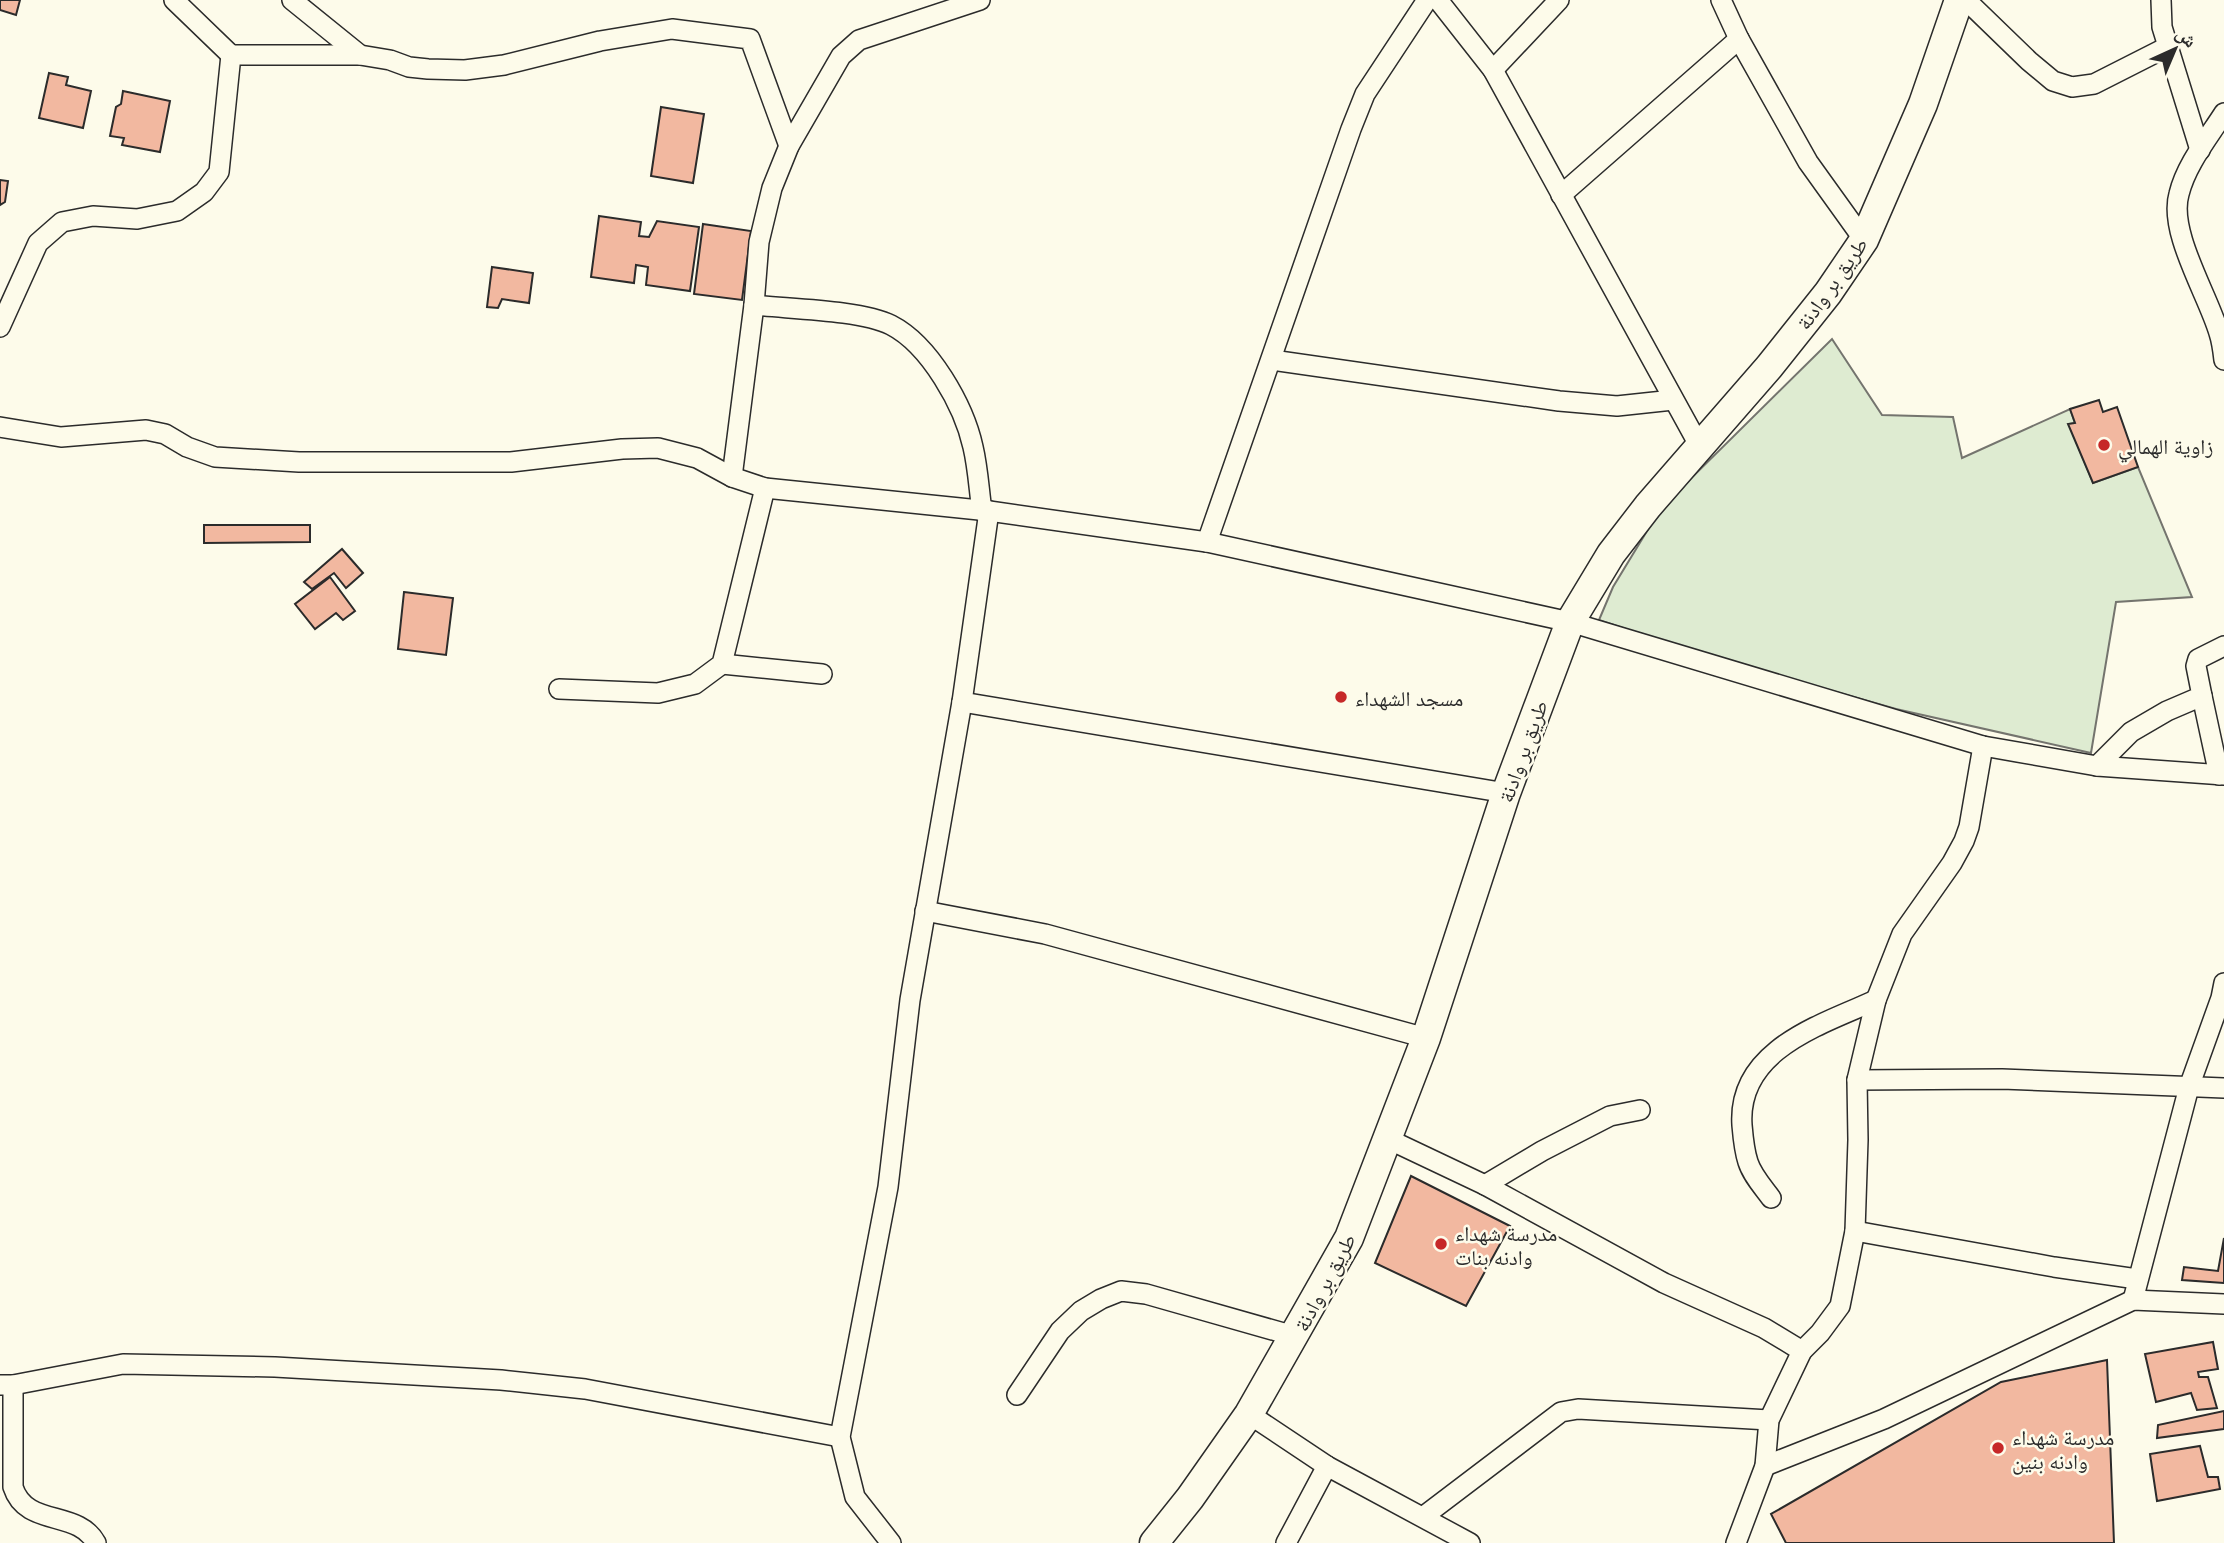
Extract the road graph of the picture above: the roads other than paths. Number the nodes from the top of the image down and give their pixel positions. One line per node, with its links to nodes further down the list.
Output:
1 (174, 0): 13 (street)
2 (292, 0): 14 (street)
3 (980, 0): 17 (street)
4 (1427, 0): 23 (street)
5 (1438, 0): 15 (street)
6 (1559, 0): 15 (street)
7 (1721, 0): 11 (street)
8 (1959, 0): 20 (street, طريق بر وادنة)
9 (1966, 0): 12 (street)
10 (2161, 0): 12 (street)
11 (1739, 39): 19 (street); 20 (street)
12 (2167, 47): 18 (street)
13 (231, 55): 14 (street); 22 (street)
14 (360, 55): 17 (street)
15 (1493, 70): 19 (street)
16 (2224, 113): 18 (street)
17 (789, 146): 21 (street)
18 (2200, 150): 24 (street)
19 (1561, 195): 25 (street)
20 (1864, 240): 27 (street, طريق بر وادنة)
21 (754, 306): 28 (street); 30 (street)
22 (0, 327)
23 (1272, 360): 25 (street); 31 (street)
24 (2224, 360)
25 (1673, 400): 27 (street)
26 (0, 427): 28 (street)
27 (1700, 447): 32 (street, طريق بر وادنة)
28 (732, 477): 29 (street)
29 (765, 488): 30 (street); 34 (street)
30 (986, 511): 31 (street); 38 (street)
31 (1207, 542): 32 (street)
32 (1570, 622): 39 (street); 42 (street, طريق بر وادنة)
33 (2224, 646): 37 (street)
34 (722, 664): 35 (street); 36 (street)
35 (822, 674)
36 (559, 689)
37 (2202, 696): 40 (street); 41 (street)
38 (962, 702): 42 (street); 43 (street)
39 (1983, 746): 40 (street); 45 (street)
40 (2097, 766): 41 (street)
41 (2222, 775)
42 (1506, 793): 46 (street, طريق بر وادنة)
43 (925, 911): 46 (street); 64 (street)
44 (2224, 983): 48 (street)
45 (1876, 1000): 47 (street); 53 (street)
46 (1426, 1038): 51 (street, طريق بر وادنة)
47 (1857, 1080): 48 (street); 54 (street)
48 (2189, 1087): 49 (street); 55 (street)
49 (2224, 1088)
50 (1640, 1110): 52 (street)
51 (1388, 1139): 52 (street); 58 (street, طريق بر وادنة)
52 (1485, 1185): 59 (street)
53 (1771, 1198)
54 (1855, 1231): 55 (street); 59 (street)
55 (2137, 1279): 56 (street)
56 (2133, 1300): 57 (street); 66 (street)
57 (2224, 1304)
58 (1294, 1336): 61 (street); 62 (street, طريق بر وادنة)
59 (1802, 1351): 63 (street)
60 (7, 1385): 64 (street); 68 (street)
61 (1017, 1395)
62 (1249, 1415): 65 (street); 70 (street, طريق بر وادنة)
63 (1769, 1420): 66 (street); 67 (street)
64 (840, 1437): 69 (street)
65 (1327, 1466): 67 (street); 71 (street)
66 (1765, 1466): 73 (street)
67 (1424, 1516): 72 (street)
68 (96, 1543)
69 (891, 1543)
70 (1154, 1543)
71 (1286, 1543)
72 (1470, 1543)
73 (1736, 1543)

